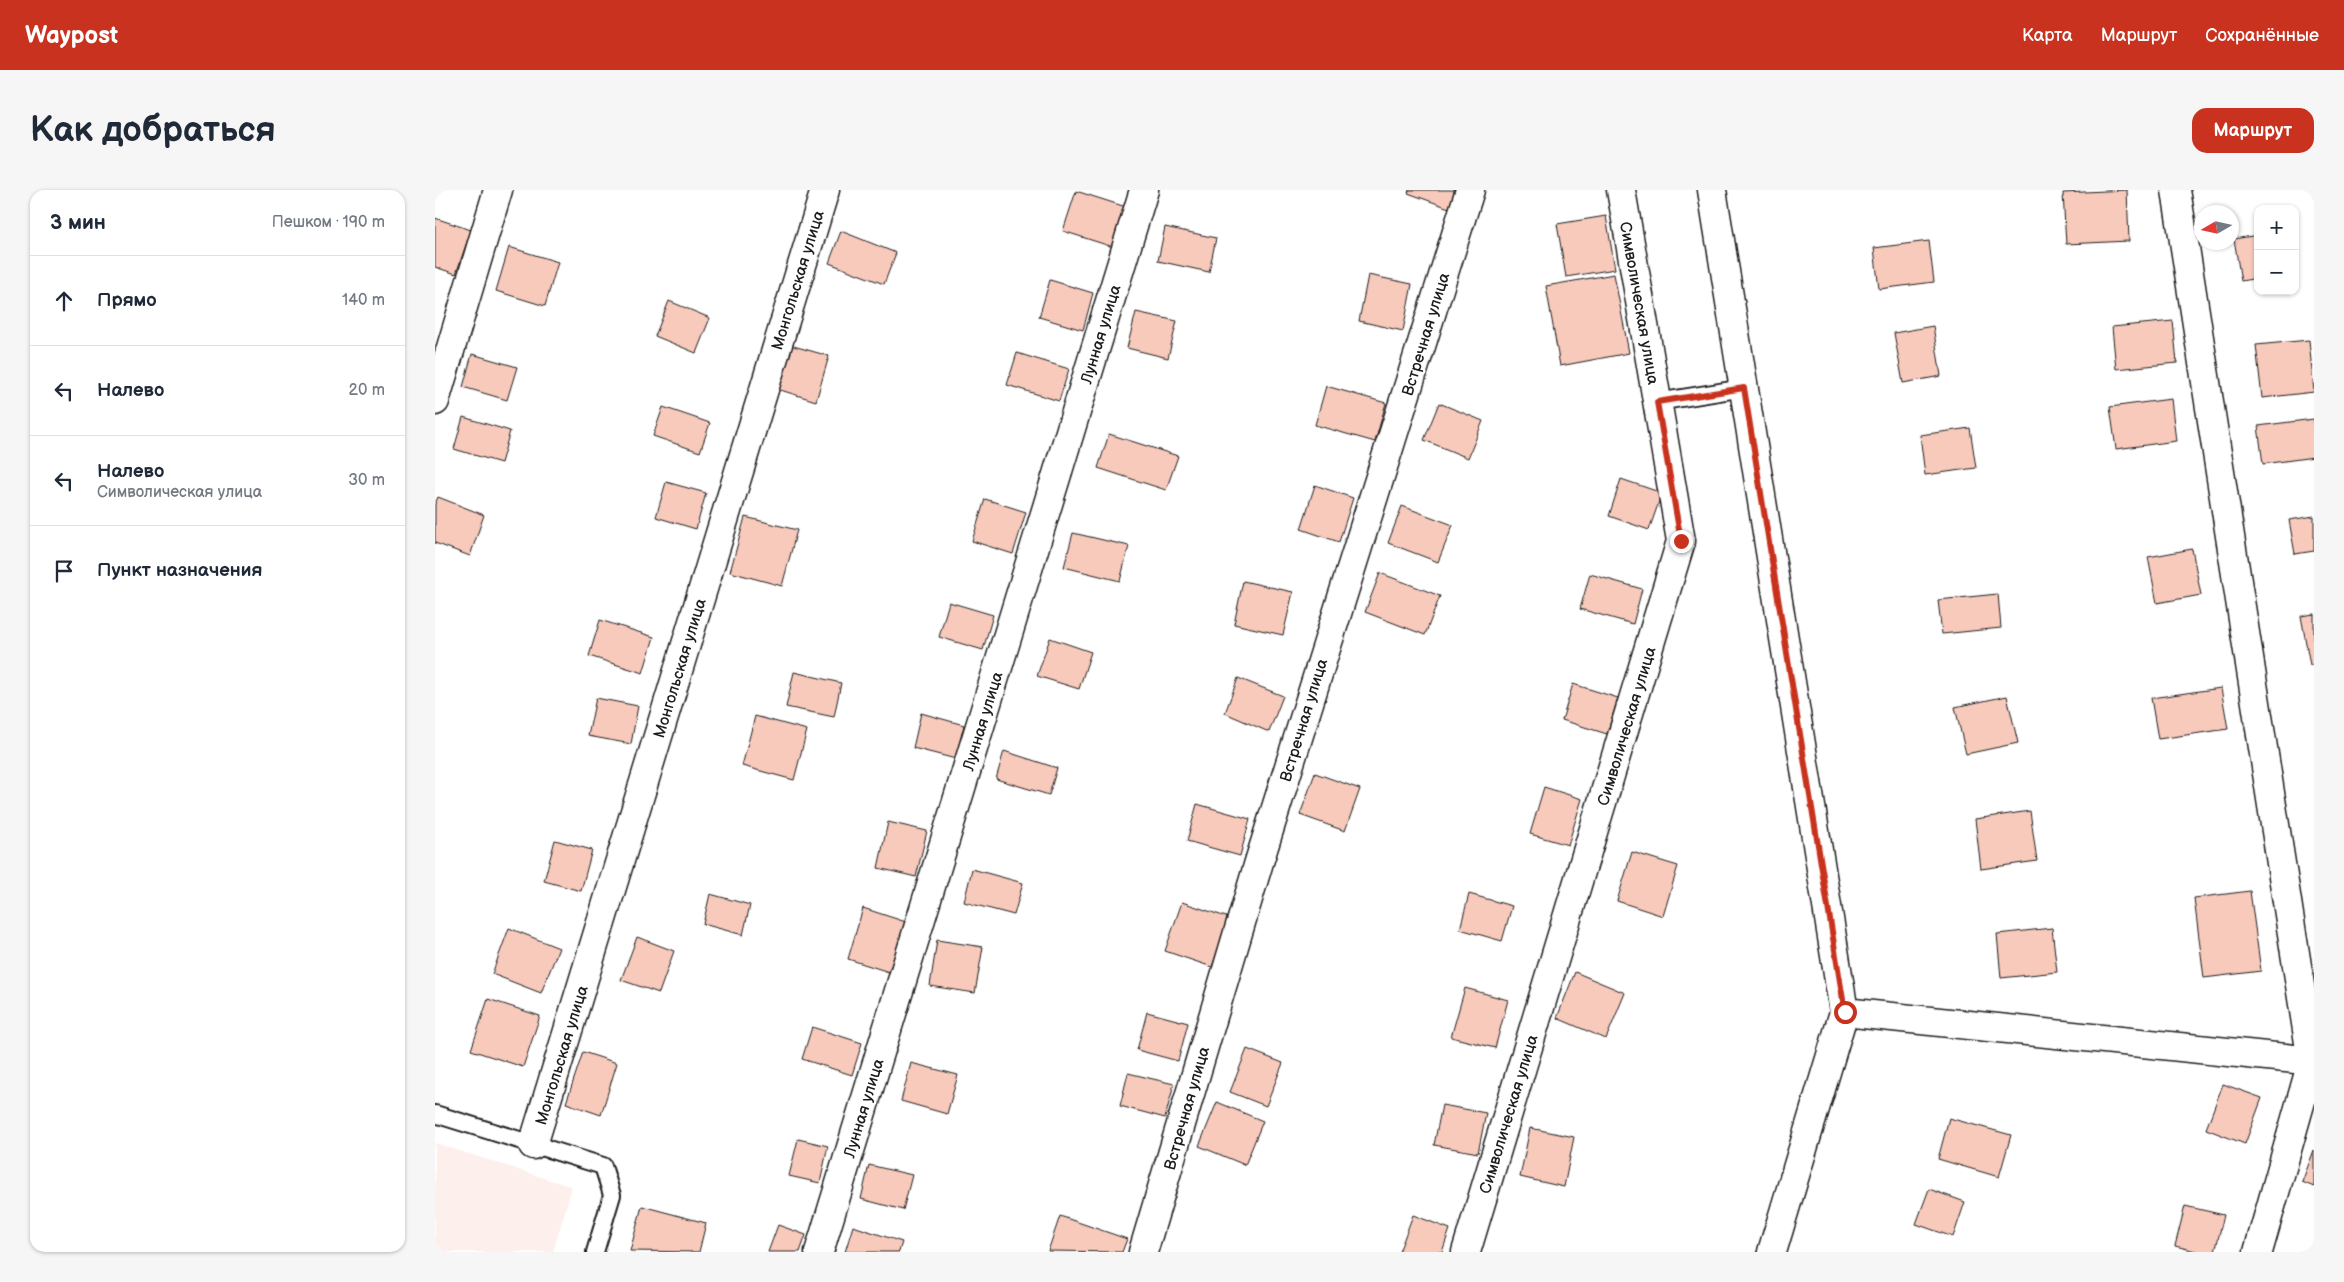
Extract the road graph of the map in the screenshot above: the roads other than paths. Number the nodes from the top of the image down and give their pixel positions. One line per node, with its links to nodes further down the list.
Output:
1 (498, 190): 9 (street)
2 (825, 190): 14 (street, Монгольская улица)
3 (1144, 190): 16 (street, Лунная улица)
4 (1470, 190): 17 (street, Встречная улица)
5 (1621, 190): 10 (street, Символическая улица)
6 (1712, 190): 8 (street)
7 (2176, 190): 12 (street)
8 (1744, 388): 10 (lane); 11 (street)
9 (435, 402)
10 (1657, 402): 18 (street, Символическая улица)
11 (1845, 1012): 12 (street); 19 (street)
12 (2313, 1062): 20 (street)
13 (435, 1114): 14 (lane)
14 (533, 1145): 15 (lane)
15 (595, 1252)
16 (819, 1252)
17 (1143, 1252)
18 (1467, 1252)
19 (1772, 1252)
20 (2258, 1252)

